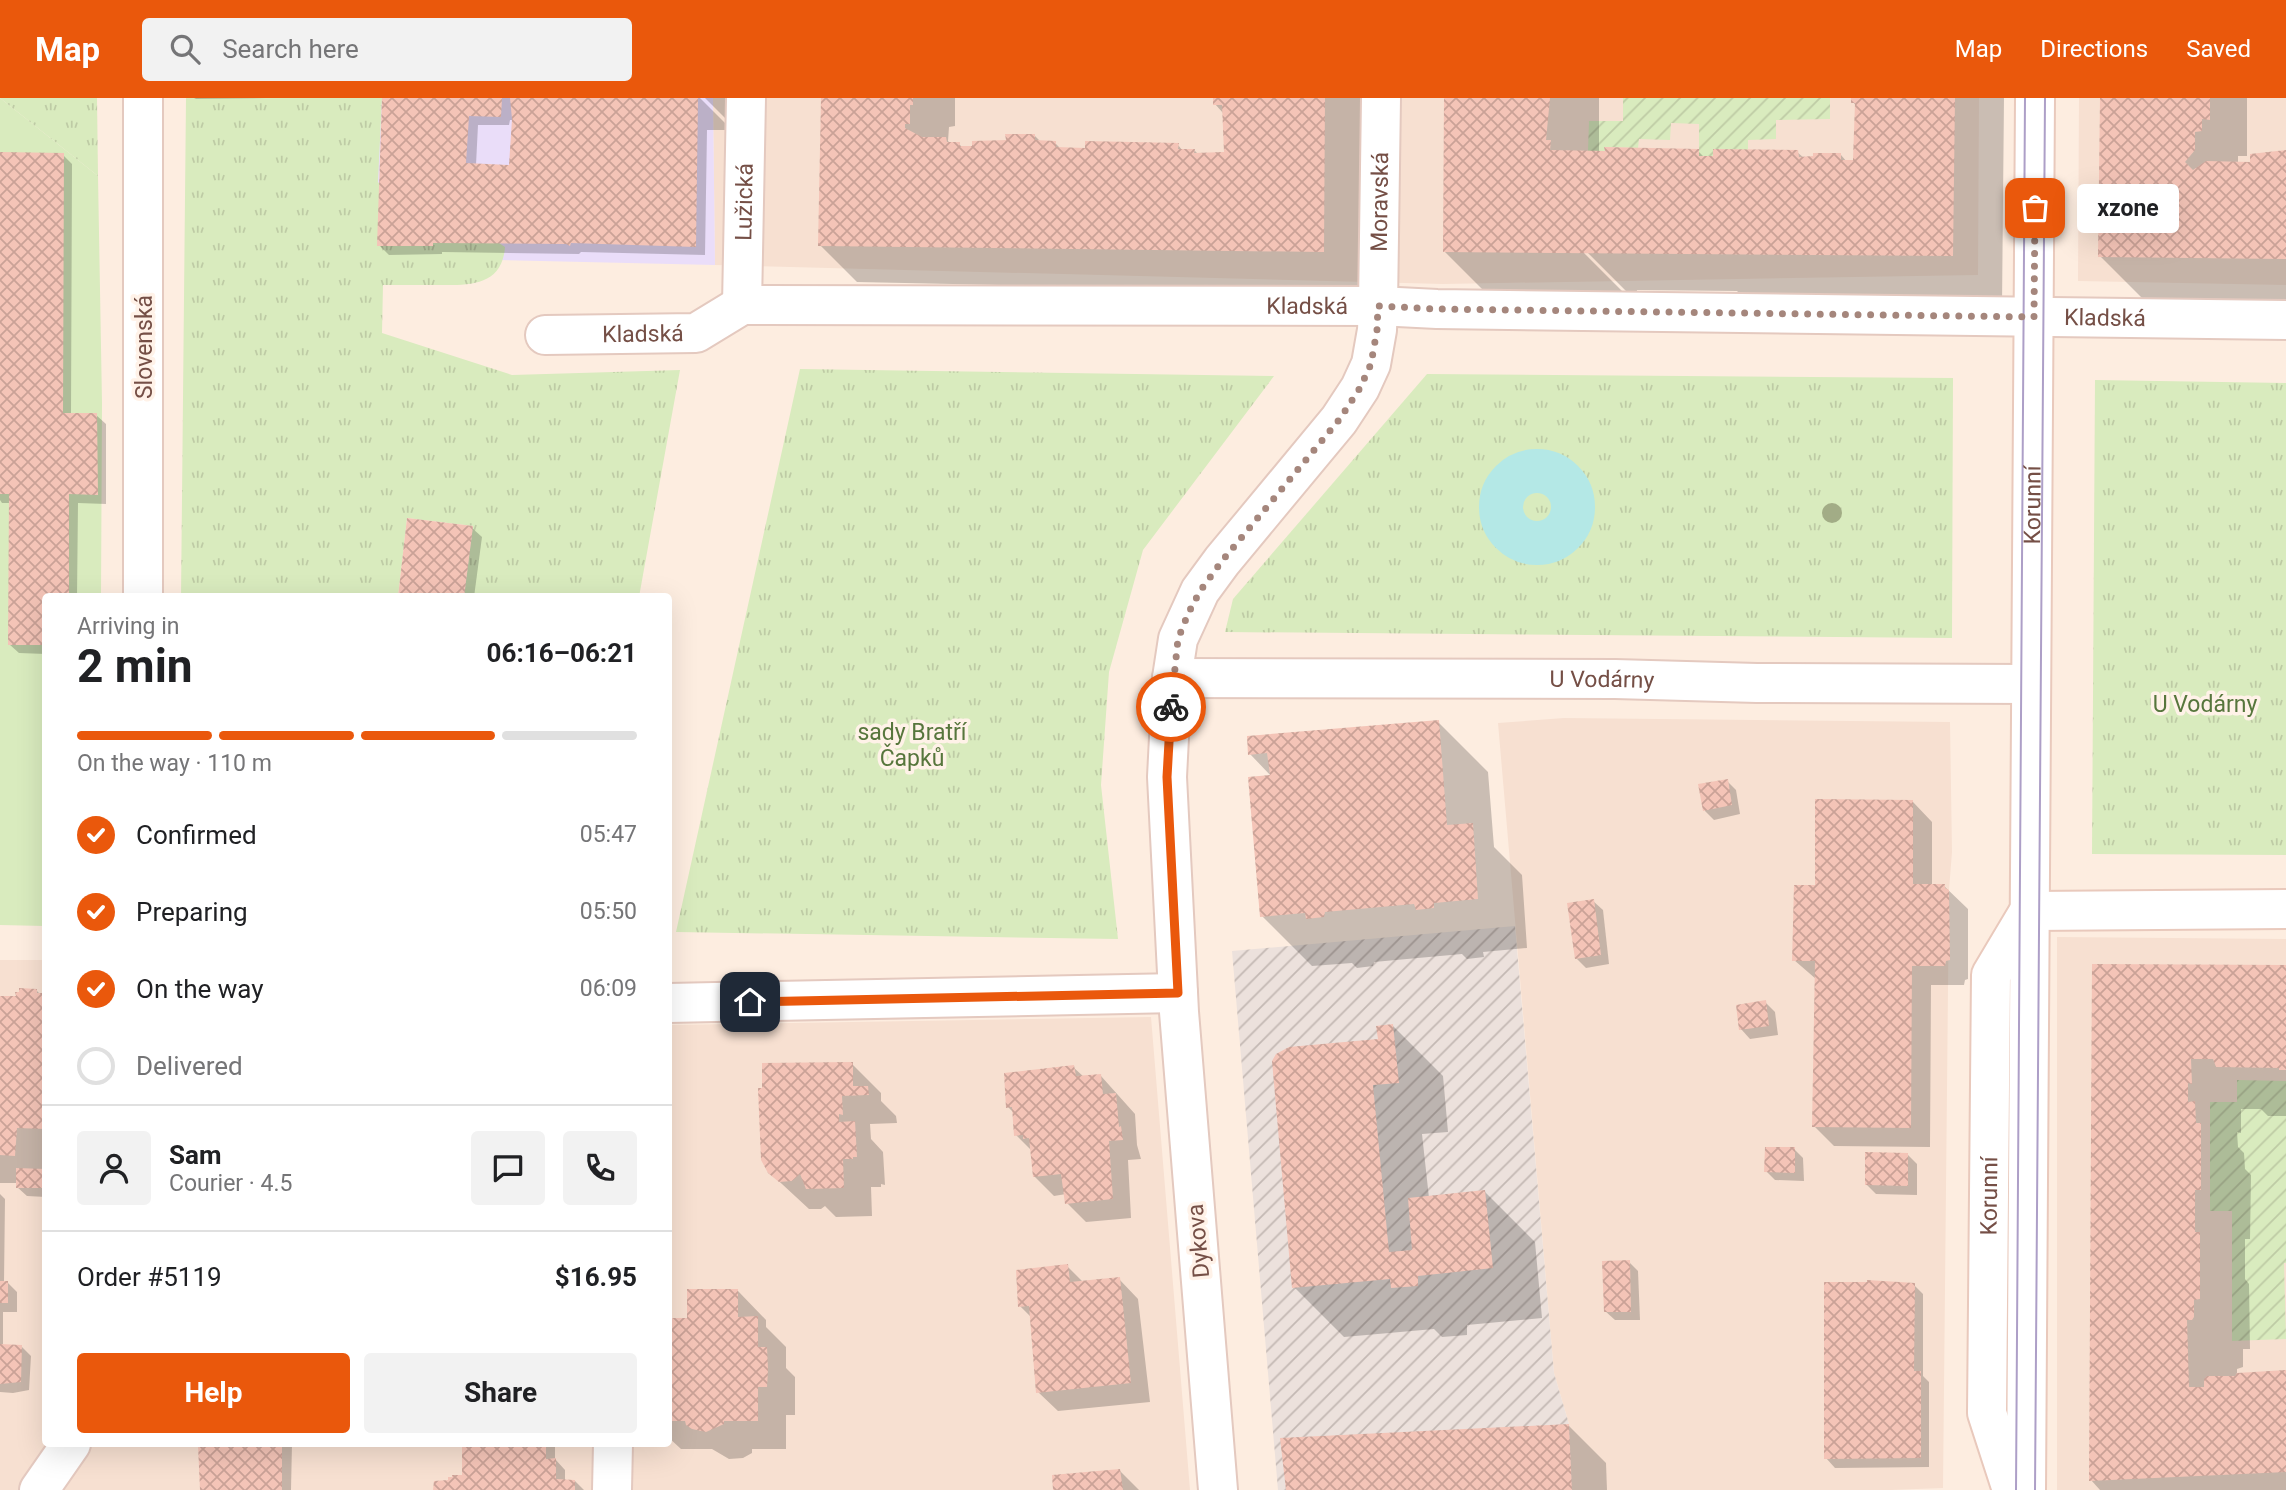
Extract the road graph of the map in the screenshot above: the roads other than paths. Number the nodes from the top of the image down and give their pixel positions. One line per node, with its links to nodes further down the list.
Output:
1 (143, 98): 10 (street, Slovenská)
2 (746, 98): 5 (street, Lužická)
3 (1381, 98): 6 (street, Moravská)
4 (2035, 98): 7 (street, Korunní)
5 (742, 305): 6 (street, Kladská); 9 (street, Kladská)
6 (1378, 306): 7 (street, Kladská); 11 (street)
7 (2034, 317): 8 (street, Kladská); 12 (street, Korunní)
8 (2286, 320)
9 (545, 335)
10 (143, 593)
11 (1172, 678): 12 (street, U Vodárny); 15 (street, Dykova)
12 (2031, 684): 14 (street, Korunní)
13 (2286, 909): 14 (street)
14 (2029, 911): 22 (street, Korunní); 23 (street, Korunní)
15 (1178, 993): 16 (street); 21 (street, Dykova)
16 (672, 1003)
17 (69, 1447): 19 (street)
18 (613, 1447): 20 (street)
19 (39, 1490)
20 (612, 1490)
21 (1218, 1490)
22 (2012, 1490)
23 (2026, 1490)

